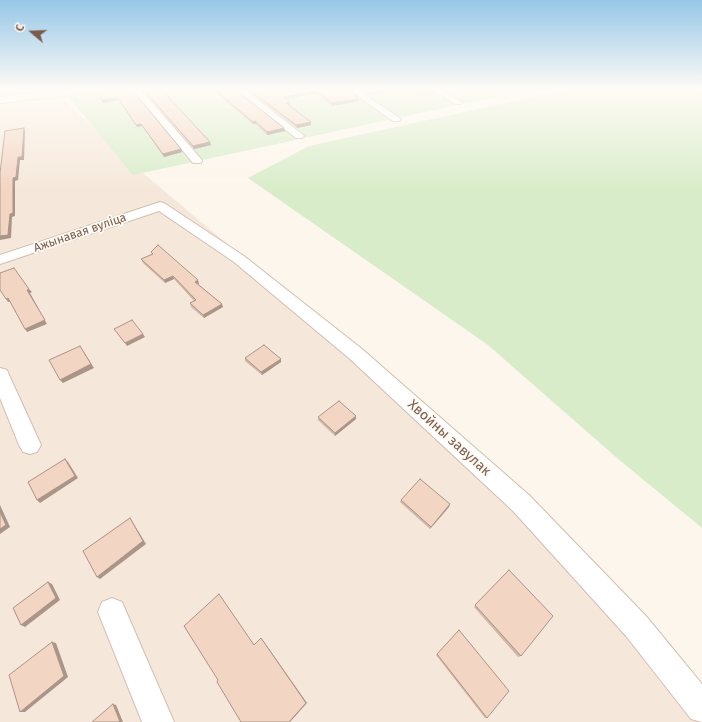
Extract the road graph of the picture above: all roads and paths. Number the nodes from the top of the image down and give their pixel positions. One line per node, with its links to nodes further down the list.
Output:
1 (165, 124): 4 (street)
2 (283, 124): 3 (street)
3 (299, 136)
4 (197, 161)
5 (160, 206): 6 (street, Ажынавая вуліца); 10 (street, Хвойны завулак)
6 (0, 260)
7 (0, 375): 8 (street)
8 (30, 445)
9 (112, 612): 11 (street)
10 (702, 708)
11 (158, 722)

